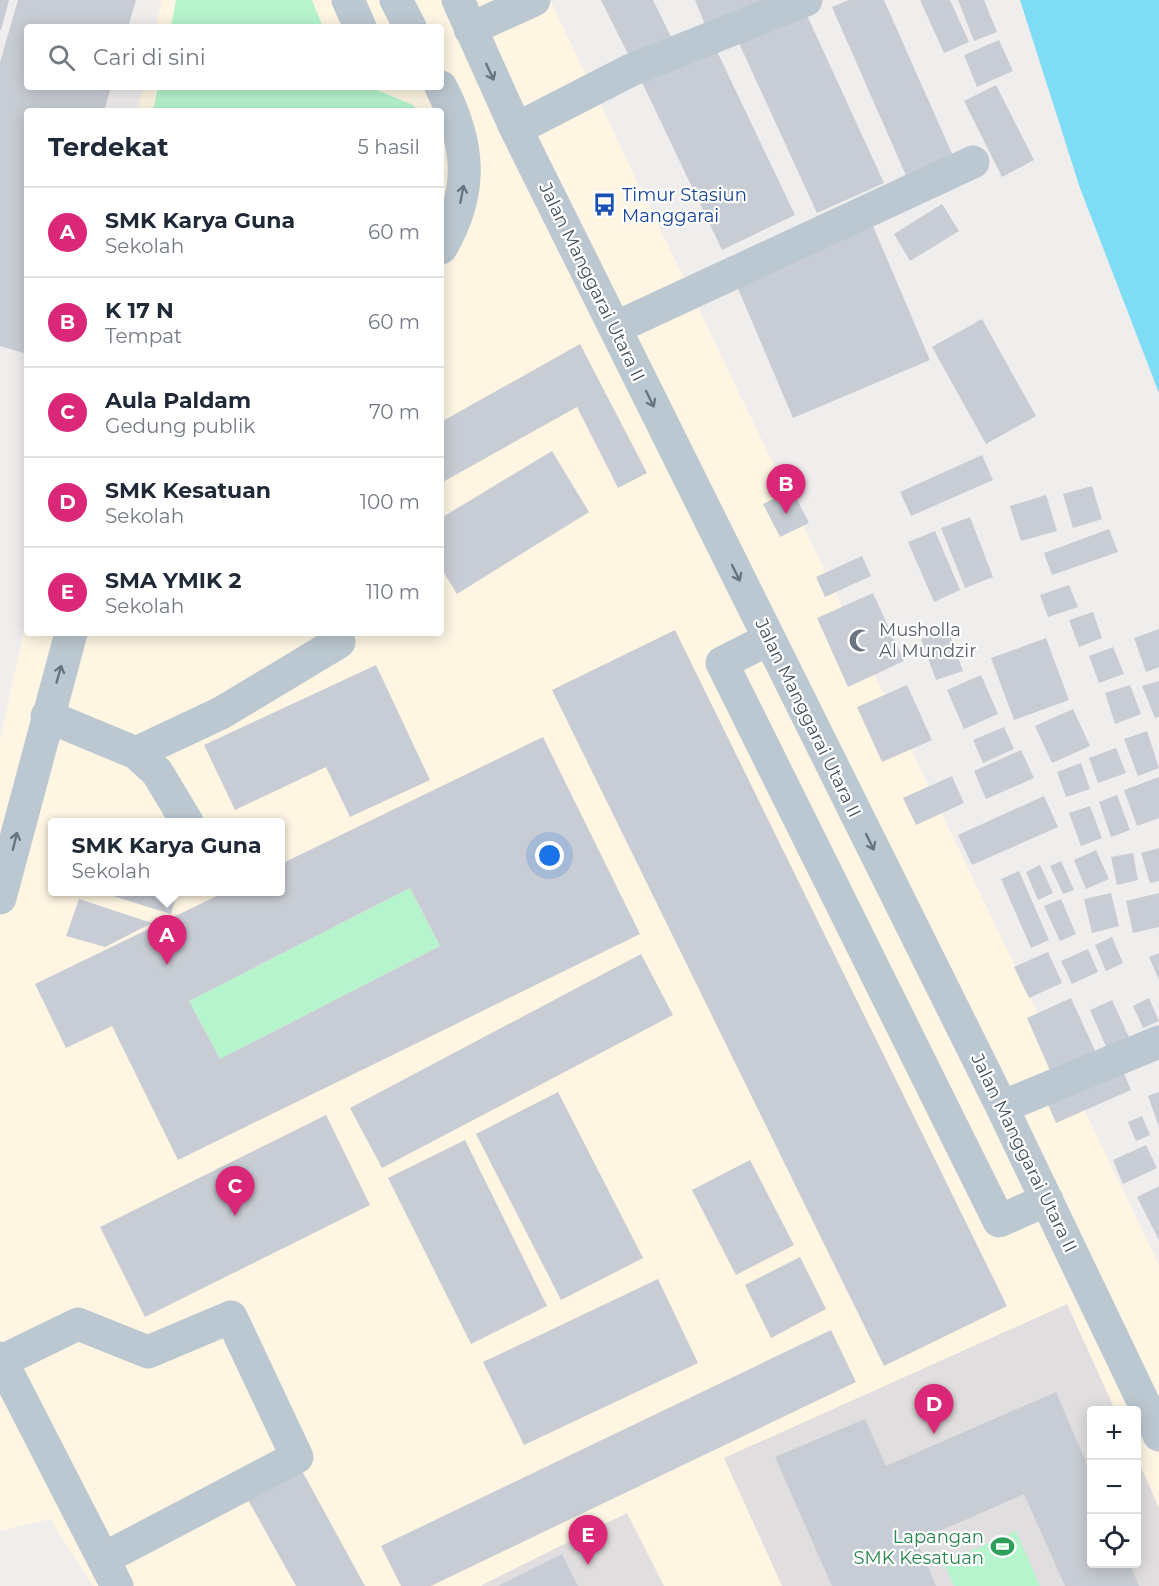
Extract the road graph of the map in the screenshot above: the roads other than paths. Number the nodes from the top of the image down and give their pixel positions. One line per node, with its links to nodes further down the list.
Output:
1 (348, 0): 6 (street)
2 (396, 0): 7 (street)
3 (534, 0): 5 (street)
4 (806, 0): 9 (street)
5 (464, 14): 9 (street, Jalan Manggarai Utara II, one-way to 9)
6 (359, 24)
7 (408, 24)
8 (438, 90): 11 (street, one-way to 8)
9 (516, 129): 12 (street, Jalan Manggarai Utara II)
10 (973, 162): 12 (street)
11 (444, 241)
12 (615, 328): 14 (street, Jalan Manggarai Utara II, one-way to 14)
13 (70, 636): 16 (street, one-way to 13)
14 (769, 639): 21 (street, Jalan Manggarai Utara II, one-way to 21); 22 (street)
15 (339, 642): 17 (street)
16 (47, 716): 17 (street); 19 (street, one-way to 16)
17 (136, 753): 18 (street)
18 (185, 818)
19 (0, 898)
20 (1159, 1042): 21 (street)
21 (1002, 1107): 22 (street, Jalan Manggarai Utara II)
22 (1047, 1200): 24 (street, Jalan Manggarai Utara II)
23 (1, 1360): 25 (street); 25 (street)
24 (1159, 1435)
25 (110, 1572)

